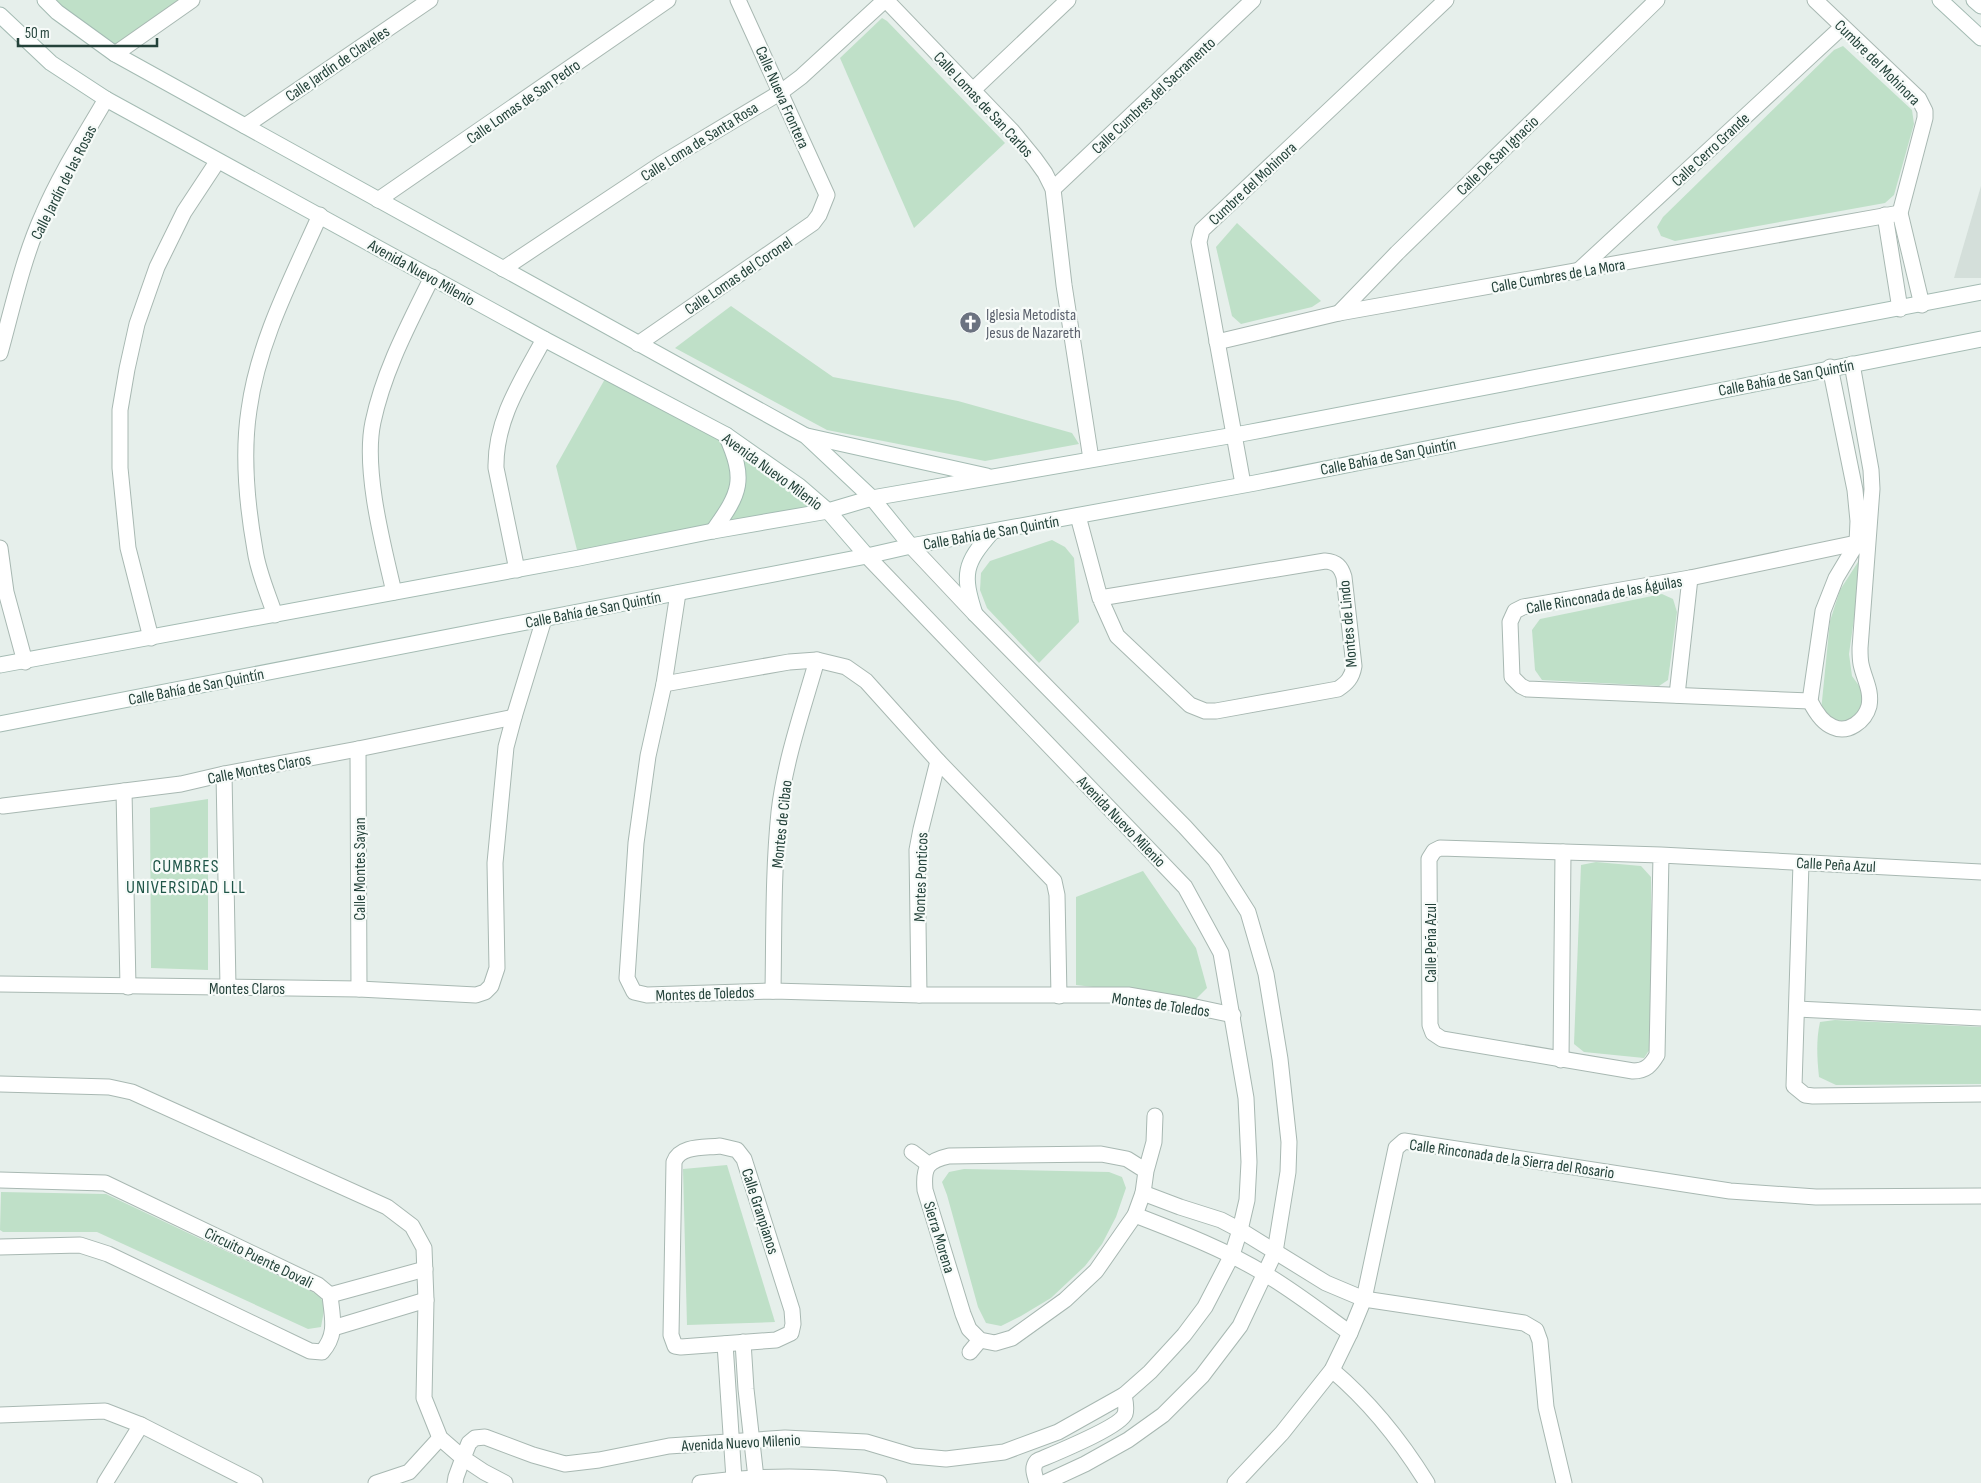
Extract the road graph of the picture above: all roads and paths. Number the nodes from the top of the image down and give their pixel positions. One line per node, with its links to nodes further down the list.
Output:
1 (45, 0): 18 (street)
2 (192, 0): 18 (street)
3 (430, 0): 22 (street, Calle Jardín de Claveles)
4 (668, 0): 26 (street, Calle Lomas de San Pedro)
5 (738, 0): 20 (street, Calle Nueva Frontera)
6 (886, 0): 19 (street, Calle Lomas de San Carlos); 20 (street, Calle Loma de Santa Rosa)
7 (1068, 0): 19 (street)
8 (1254, 0): 24 (street, Calle Cumbres del Sacramento)
9 (1446, 0): 38 (street, Cumbre del Mohinora)
10 (1657, 0): 35 (street, Calle De San Ignacio)
11 (1815, 0): 16 (street, Cumbre del Mohinora)
12 (1940, 0): 17 (street)
13 (1974, 0): 14 (street)
14 (1981, 6)
15 (1, 20): 21 (street, Avenida Nuevo Milenio)
16 (1842, 26): 27 (street, Cumbre del Mohinora); 30 (street, Calle Cerro Grande)
17 (1981, 38)
18 (115, 54): 22 (street)
19 (973, 90): 24 (street, Calle Lomas de San Carlos)
20 (781, 92): 25 (street, Calle Nueva Frontera); 29 (street, Calle Loma de Santa Rosa)
21 (106, 99): 23 (street, Avenida Nuevo Milenio); 40 (street, Calle Jardín de las Rosas)
22 (244, 126): 26 (street)
23 (217, 162): 28 (street, Avenida Nuevo Milenio); 66 (street)
24 (1053, 189): 46 (street, Calle Lomas de San Carlos)
25 (826, 195): 39 (street, Calle Lomas del Coronel)
26 (378, 200): 29 (street)
27 (1893, 214): 30 (street, Calle Cumbres de La Mora); 33 (street, Cumbre del Mohinora); 34 (street, Cumbre del Mohinora)
28 (320, 216): 31 (street, Avenida Nuevo Milenio); 64 (street)
29 (503, 269): 39 (street)
30 (1577, 272): 35 (street, Calle Cumbres de La Mora)
31 (432, 277): 37 (street, Avenida Nuevo Milenio); 60 (street)
32 (1981, 292): 33 (street)
33 (1922, 305): 34 (street)
34 (1900, 309): 44 (street)
35 (1339, 313): 38 (street, Calle Cumbres de La Mora)
36 (1981, 338): 41 (street, Calle Bahía de San Quintín)
37 (544, 339): 43 (street, Avenida Nuevo Milenio); 58 (street)
38 (1217, 342): 44 (street, Cumbre del Mohinora)
39 (638, 344): 45 (street)
40 (0, 353)
41 (1852, 364): 42 (street, Calle Bahía de San Quintín); 54 (street)
42 (1830, 368): 48 (street, Calle Bahía de San Quintín); 54 (street)
43 (726, 435): 50 (street, Avenida Nuevo Milenio); 52 (street)
44 (1235, 435): 46 (street); 48 (street, Cumbre del Mohinora)
45 (806, 436): 47 (street); 49 (street)
46 (1091, 459): 47 (street)
47 (996, 478): 49 (street)
48 (1243, 484): 51 (street, Calle Bahía de San Quintín)
49 (872, 498): 50 (street); 55 (street)
50 (828, 512): 52 (street); 57 (street, Avenida Nuevo Milenio)
51 (1078, 516): 53 (street, Calle Bahía de San Quintín); 62 (street, Montes de Lindo)
52 (713, 531): 58 (street)
53 (992, 532): 55 (street, Calle Bahía de San Quintín); 63 (street)
54 (1863, 541): 59 (street, Calle Rinconada de las Águilas); 72 (street); 72 (street)
55 (911, 546): 57 (street, Calle Bahía de San Quintín); 63 (street)
56 (0, 548): 68 (street)
57 (867, 556): 61 (street, Calle Bahía de San Quintín); 92 (street, Avenida Nuevo Milenio)
58 (517, 570): 60 (street)
59 (1690, 578): 71 (street, Calle Rinconada de las Águilas); 71 (street, Calle Rinconada de las Águilas)
60 (394, 592): 64 (street)
61 (678, 593): 65 (street, Calle Bahía de San Quintín); 70 (street, Montes de Toledos)
62 (1100, 598): 62 (street, Montes de Lindo)
63 (975, 614): 107 (street)
64 (275, 615): 66 (street)
65 (544, 619): 73 (street); 74 (street, Calle Bahía de San Quintín)
66 (151, 638): 68 (street)
67 (817, 660): 70 (street); 76 (street); 88 (street, Montes de Cibao)
68 (26, 662): 69 (street)
69 (0, 665)
70 (664, 684): 88 (street, Montes de Toledos)
71 (1677, 695): 72 (street, Calle Rinconada de las Águilas)
72 (1810, 701)
73 (514, 717): 75 (street, Calle Montes Claros); 87 (street, Montes Claros)
74 (0, 724)
75 (358, 749): 77 (street, Calle Montes Claros); 87 (street, Calle Montes Sayan)
76 (938, 762): 89 (street, Montes Ponticos); 90 (street)
77 (224, 774): 78 (street, Calle Montes Claros); 86 (street)
78 (124, 791): 79 (street, Calle Montes Claros); 85 (street)
79 (1, 805)
80 (1563, 852): 81 (street, Calle Peña Azul); 94 (street); 94 (street, Calle Peña Azul)
81 (1661, 855): 82 (street, Calle Peña Azul); 94 (street, Calle Peña Azul)
82 (1801, 863): 83 (street, Calle Peña Azul); 91 (street)
83 (1981, 872)
84 (0, 984): 85 (street, Montes Claros)
85 (128, 987): 86 (street, Montes Claros)
86 (228, 987): 87 (street, Montes Claros)
87 (359, 989)
88 (773, 991): 89 (street, Montes de Toledos)
89 (919, 995): 90 (street, Montes de Toledos)
90 (1059, 996): 92 (street, Montes de Toledos)
91 (1797, 1009): 93 (street); 96 (street)
92 (1233, 1015): 105 (street, Avenida Nuevo Milenio)
93 (1981, 1018)
94 (1561, 1060)
95 (0, 1084): 109 (street)
96 (1981, 1094)
97 (1155, 1116): 100 (street, Sierra Morena)
98 (912, 1152): 99 (street)
99 (928, 1164): 100 (street); 104 (street, Sierra Morena)
100 (1146, 1171): 102 (street, Sierra Morena)
101 (0, 1180): 111 (street, Circuito Puente Dovali)
102 (1143, 1193): 104 (street, Sierra Morena); 105 (street)
103 (1981, 1196): 112 (street, Calle Rinconada de la Sierra del Rosario)
104 (1135, 1215): 108 (street)
105 (1240, 1230): 107 (street); 108 (street, Avenida Nuevo Milenio)
106 (0, 1247): 114 (street, Circuito Puente Dovali)
107 (1275, 1252): 110 (street); 112 (street)
108 (1232, 1255): 110 (street); 119 (street, Avenida Nuevo Milenio)
109 (425, 1269): 111 (street); 113 (street)
110 (1265, 1274): 115 (street); 136 (street)
111 (330, 1295): 114 (street, Circuito Puente Dovali)
112 (1364, 1298): 115 (street, Calle Rinconada de la Sierra del Rosario); 139 (street)
113 (426, 1300): 114 (street); 122 (street)
114 (333, 1328)
115 (1350, 1333): 118 (street, Calle Rinconada de la Sierra del Rosario)
116 (743, 1342): 117 (street); 117 (street, Calle Granpianos); 123 (street)
117 (725, 1344): 124 (street)
118 (1332, 1370): 137 (street, Calle Rinconada de la Sierra del Rosario); 138 (street)
119 (1124, 1395): 123 (street, Avenida Nuevo Milenio); 135 (street)
120 (0, 1415): 121 (street)
121 (141, 1425): 128 (street); 129 (street)
122 (440, 1438): 125 (street); 130 (street)
123 (751, 1439): 124 (street, Avenida Nuevo Milenio); 126 (street)
124 (731, 1442): 125 (street, Avenida Nuevo Milenio); 127 (street)
125 (463, 1458): 131 (street, Avenida Nuevo Milenio); 132 (street)
126 (756, 1478): 127 (street); 134 (street)
127 (734, 1479): 133 (street)
128 (105, 1483)
129 (256, 1483)
130 (376, 1483)
131 (455, 1483)
132 (505, 1483)
133 (700, 1483)
134 (879, 1483)
135 (1037, 1483)
136 (1044, 1483)
137 (1235, 1483)
138 (1427, 1483)
139 (1564, 1483)

